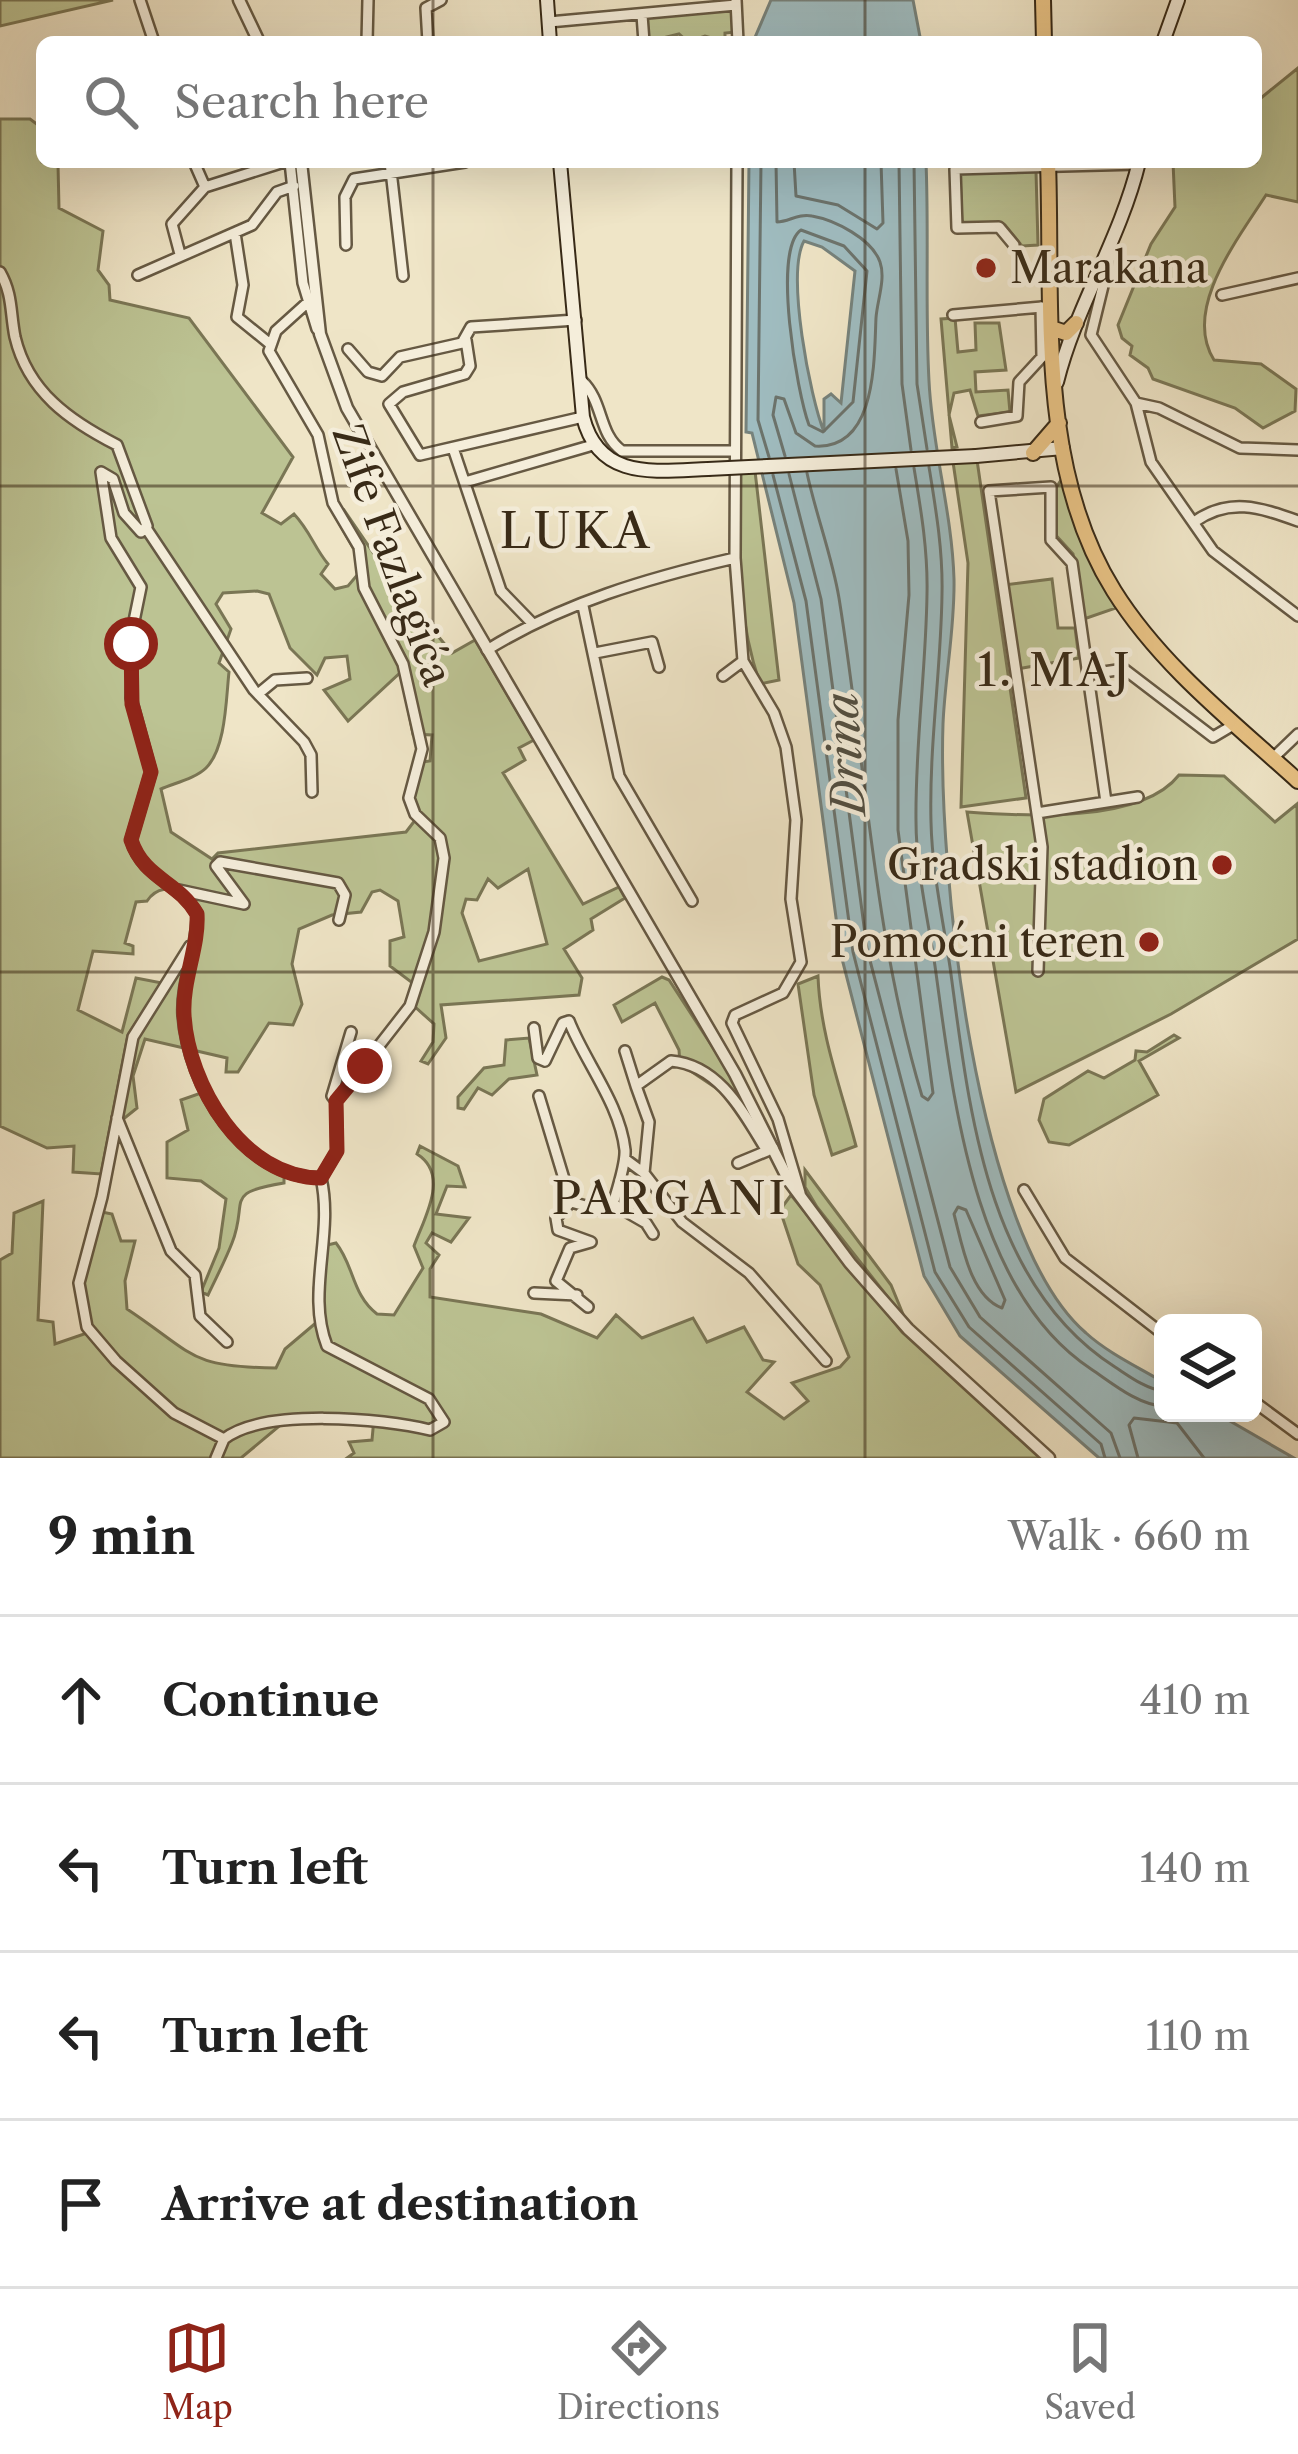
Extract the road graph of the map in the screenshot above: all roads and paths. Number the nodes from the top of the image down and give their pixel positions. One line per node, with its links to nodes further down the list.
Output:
1 (140, 0): 11 (street)
2 (239, 0): 12 (street)
3 (368, 0): 13 (street)
4 (441, 0): 14 (street)
5 (547, 0): 10 (main road)
6 (1042, 1): 18 (main road)
7 (736, 3): 9 (street); 17 (street)
8 (1180, 3): 19 (main road)
9 (642, 15): 10 (street); 16 (street)
10 (549, 22): 15 (main road)
11 (152, 36)
12 (257, 36)
13 (367, 36)
14 (428, 36)
15 (550, 36)
16 (644, 36)
17 (738, 36)
18 (1044, 36)
19 (1166, 36)
20 (197, 168): 32 (street)
21 (267, 168): 32 (street)
22 (289, 168): 31 (street)
23 (302, 168): 49 (street)
24 (385, 168): 34 (street)
25 (391, 168): 40 (street)
26 (561, 168): 46 (main road)
27 (737, 168): 63 (street)
28 (974, 168): 35 (street)
29 (1048, 168): 44 (main road)
30 (1137, 168): 36 (main road)
31 (294, 186): 33 (street); 43 (street)
32 (205, 187): 37 (street)
33 (235, 233): 37 (street); 51 (street, Zife Fazlagića)
34 (346, 245)
35 (1014, 245)
36 (1112, 249): 47 (main road); 55 (street)
37 (179, 254): 39 (street)
38 (0, 272): 71 (street)
39 (138, 275)
40 (403, 276)
41 (1298, 279): 42 (street)
42 (1222, 295)
43 (307, 303): 49 (street); 51 (street)
44 (1047, 307): 45 (street); 48 (main road); 57 (street)
45 (953, 315)
46 (576, 320): 50 (street); 53 (main road)
47 (1076, 323): 48 (main road); 54 (main road)
48 (1054, 329): 54 (main road)
49 (320, 334): 76 (street)
50 (466, 340): 52 (street); 60 (street)
51 (269, 343): 102 (street, Zife Fazlagića)
52 (348, 349)
53 (582, 382): 56 (main road); 64 (street)
54 (1057, 384): 58 (main road)
55 (1136, 403): 62 (street); 70 (street)
56 (584, 417): 59 (main road); 60 (street)
57 (981, 422)
58 (1059, 423): 61 (main road); 65 (main road)
59 (593, 445): 65 (main road, bridge); 68 (street)
60 (453, 448): 68 (street)
61 (1063, 448): 65 (main road); 66 (main road)
62 (1298, 450)
63 (735, 451): 64 (street); 67 (street)
64 (712, 452): 67 (street)
65 (1038, 453): 66 (main road)
66 (1066, 468): 84 (main road)
67 (734, 473): 72 (street)
68 (465, 482): 75 (street)
69 (1298, 521): 70 (street)
70 (1194, 522): 74 (street)
71 (146, 528): 83 (street); 92 (street)
72 (735, 558): 73 (street); 78 (street)
73 (583, 606): 75 (street); 77 (street)
74 (1298, 616)
75 (532, 623): 76 (street)
76 (487, 650): 104 (street)
77 (595, 653): 79 (street); 93 (street)
78 (743, 661): 81 (street); 110 (street)
79 (659, 667)
80 (1090, 674): 84 (street); 90 (street); 91 (street)
81 (723, 676)
82 (307, 679): 83 (street)
83 (258, 694): 88 (street)
84 (1235, 724): 86 (main road)
85 (1298, 734): 86 (street)
86 (1273, 758): 87 (main road)
87 (1298, 781)
88 (312, 792)
89 (1138, 797): 90 (street)
90 (1106, 802): 91 (street)
91 (1036, 813): 96 (street)
92 (177, 890): 94 (street); 95 (street)
93 (692, 901)
94 (339, 920)
95 (194, 941): 103 (street); 108 (street)
96 (1038, 971)
97 (534, 1028): 105 (street)
98 (351, 1032): 102 (street)
99 (625, 1051): 100 (street)
100 (636, 1085): 104 (street); 107 (street)
101 (539, 1096): 111 (street)
102 (336, 1101): 108 (street)
103 (117, 1118): 118 (street); 122 (street)
104 (770, 1150): 106 (street); 110 (street)
105 (625, 1159): 107 (street); 112 (street)
106 (738, 1163)
107 (644, 1173): 119 (street)
108 (321, 1178): 122 (street)
109 (1024, 1190): 117 (street)
110 (800, 1198): 124 (street)
111 (571, 1202): 112 (street); 114 (street)
112 (613, 1204): 113 (street)
113 (653, 1234)
114 (556, 1280): 115 (street); 115 (street)
115 (577, 1295): 116 (street)
116 (588, 1307)
117 (1154, 1327)
118 (227, 1342)
119 (826, 1361)
120 (1262, 1408): 121 (street)
121 (1298, 1434)
122 (224, 1439): 123 (street)
123 (216, 1458)
124 (1049, 1458)

